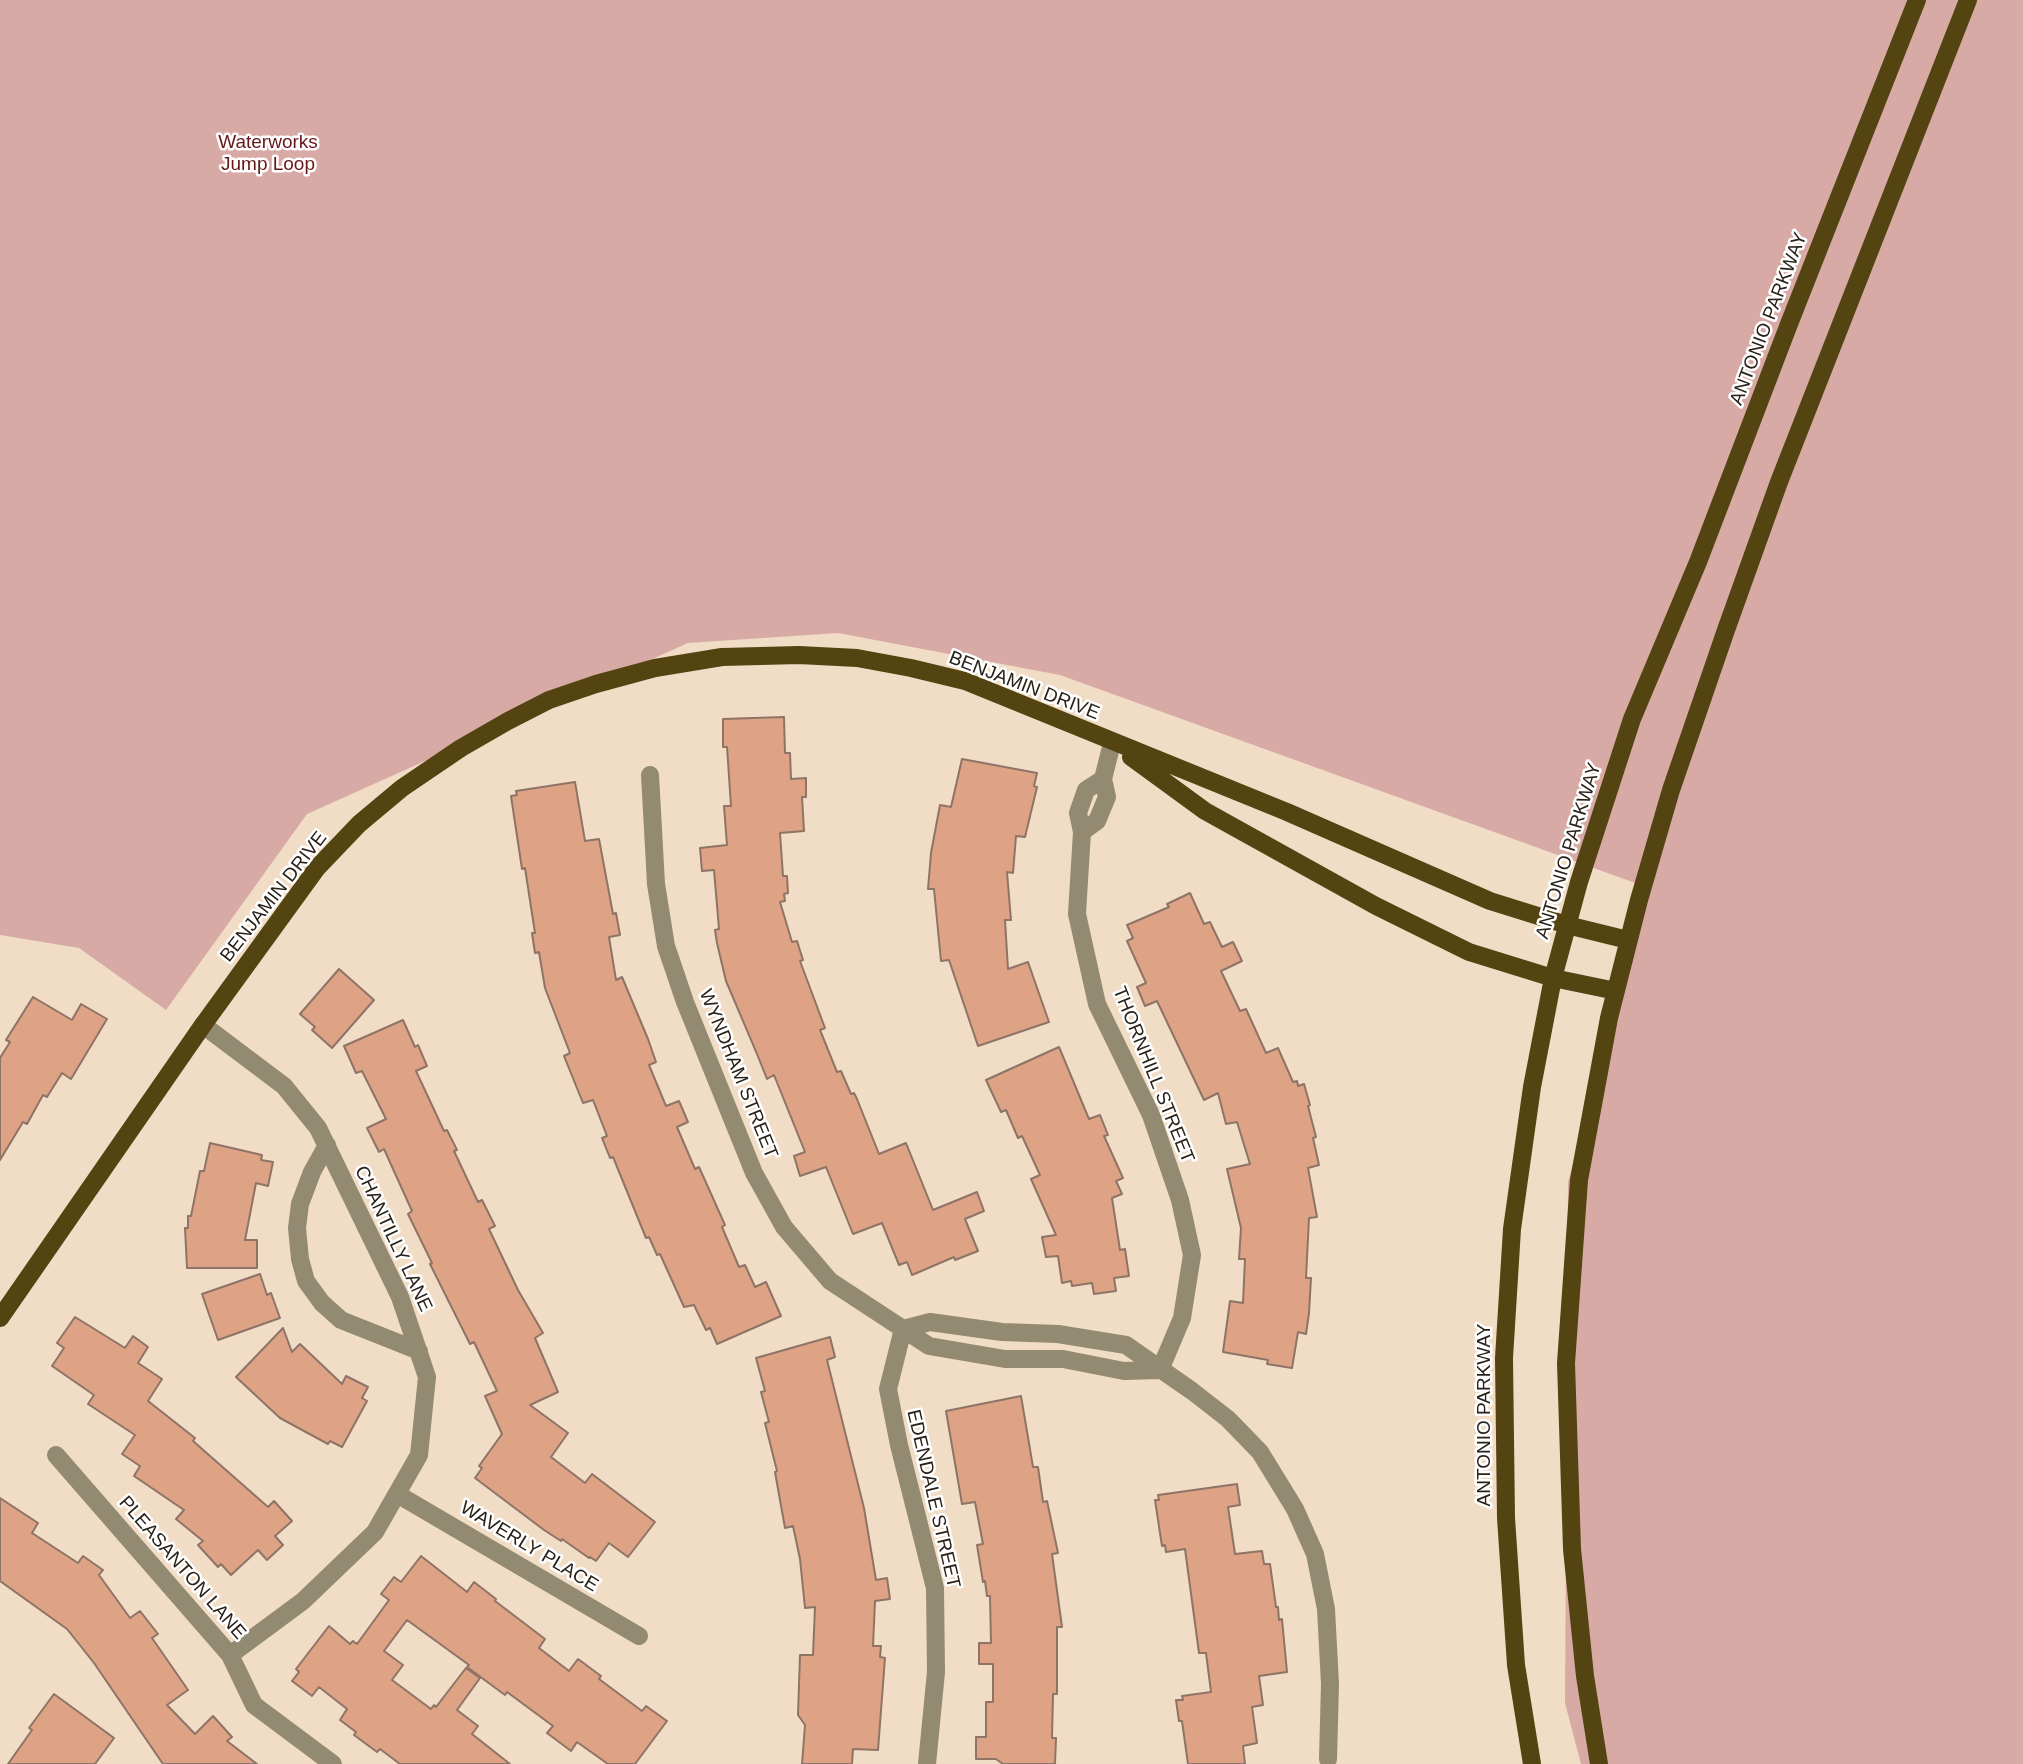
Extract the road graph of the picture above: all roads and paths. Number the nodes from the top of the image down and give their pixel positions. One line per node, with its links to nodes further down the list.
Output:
1 (1917, 0): 5 (main road, ANTONIO PARKWAY)
2 (1968, 0): 6 (main road)
3 (1112, 743): 5 (main road, BENJAMIN DRIVE); 7 (main road, BENJAMIN DRIVE); 9 (main road, BENJAMIN DRIVE); 14 (street, THORNHILL STREET)
4 (650, 775): 12 (street, WYNDHAM STREET)
5 (1567, 925): 6 (main road, BENJAMIN DRIVE); 7 (main road, ANTONIO PARKWAY)
6 (1628, 940): 8 (main road)
7 (1553, 978): 8 (main road, BENJAMIN DRIVE); 22 (main road, ANTONIO PARKWAY)
8 (1616, 991): 23 (main road)
9 (204, 1025): 10 (street, CHANTILLY LANE); 11 (main road, BENJAMIN DRIVE)
10 (327, 1145): 13 (street, CHANTILLY LANE); 13 (street)
11 (0, 1318)
12 (903, 1329): 14 (street, WYNDHAM STREET); 14 (street); 21 (street, EDENDALE STREET)
13 (419, 1351): 16 (street, CHANTILLY LANE)
14 (1160, 1370): 19 (street)
15 (56, 1455): 18 (street, PLEASANTON LANE)
16 (397, 1494): 17 (street, WAVERLY PLACE); 18 (street, CHANTILLY LANE)
17 (639, 1636)
18 (230, 1655): 20 (street, PLEASANTON LANE)
19 (1328, 1759)
20 (333, 1764)
21 (927, 1764)
22 (1532, 1764)
23 (1599, 1764)

